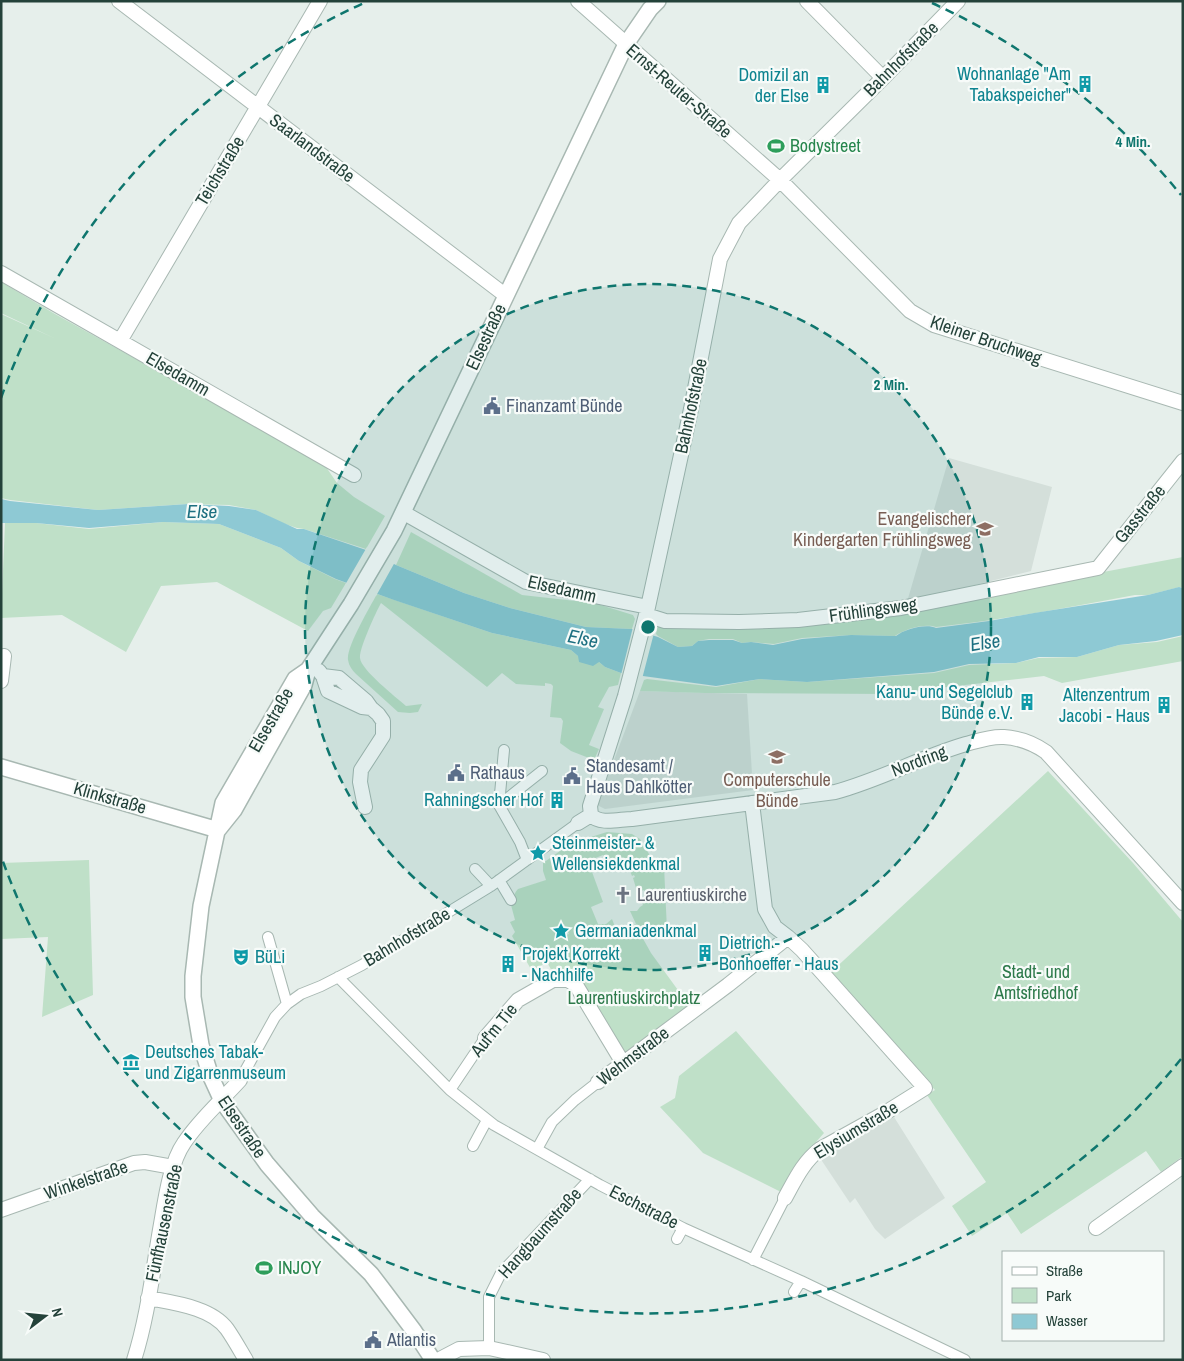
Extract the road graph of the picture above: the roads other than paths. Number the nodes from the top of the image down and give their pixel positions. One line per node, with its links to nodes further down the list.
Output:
1 (119, 1): 9 (street, Saarlandstraße)
2 (320, 1): 9 (street, Teichstraße)
3 (578, 1): 7 (street, Ernst-Reuter-Straße)
4 (658, 1): 7 (street, Elsestraße)
5 (806, 1): 8 (street)
6 (958, 1): 8 (street, Bahnhofstraße)
7 (626, 44): 10 (street, Ernst-Reuter-Straße); 12 (street, Elsestraße)
8 (883, 78): 10 (street, Bahnhofstraße)
9 (259, 107): 12 (street, Saarlandstraße); 13 (street, Teichstraße)
10 (780, 180): 14 (street, Kleiner Bruchweg); 19 (street, Bahnhofstraße)
11 (1, 273): 13 (street, Elsedamm)
12 (505, 295): 17 (street, Elsestraße)
13 (120, 341): 16 (street, Elsedamm)
14 (1183, 403)
15 (1183, 461): 18 (street, Gasstraße)
16 (354, 475)
17 (404, 513): 19 (street, Elsedamm); 21 (street, Elsestraße)
18 (1098, 568): 19 (street, Frühlingsweg)
19 (646, 616): 29 (street, Bahnhofstraße)
20 (4, 656): 22 (street)
21 (310, 667): 28 (street); 31 (street, Elsestraße)
22 (1, 681)
23 (504, 750): 27 (street)
24 (1, 767): 31 (street, Klinkstraße)
25 (542, 770): 27 (street)
26 (752, 803): 29 (street, Nordring); 36 (street, Nordring); 38 (street)
27 (499, 805): 32 (street)
28 (365, 807)
29 (591, 815): 30 (street, Bahnhofstraße)
30 (578, 823): 32 (street, Bahnhofstraße)
31 (218, 830): 48 (street, Elsestraße)
32 (527, 860): 34 (street, Bahnhofstraße)
33 (475, 869): 34 (street)
34 (495, 883): 35 (street); 39 (street, Bahnhofstraße)
35 (511, 900)
36 (1183, 903)
37 (268, 937): 40 (street)
38 (788, 937): 42 (street, Wehmstraße); 55 (street, Elysiumstraße)
39 (338, 978): 40 (street, Bahnhofstraße); 43 (street, Eschstraße)
40 (287, 1004): 44 (street)
41 (485, 1038): 42 (street, Auf'm Tie); 47 (street, Auf'm Tie)
42 (623, 1063): 46 (street, Wehmstraße)
43 (433, 1073): 45 (street); 47 (street, Eschstraße)
44 (240, 1080): 48 (street, Fünfhausenstraße)
45 (424, 1081)
46 (598, 1082): 51 (street, Wehmstraße)
47 (450, 1090): 49 (street, Eschstraße)
48 (222, 1101): 53 (street, Fünfhausenstraße); 69 (street, Elsestraße)
49 (487, 1120): 50 (street); 51 (street, Eschstraße)
50 (473, 1146)
51 (537, 1149): 54 (street, Eschstraße)
52 (1183, 1166): 58 (street)
53 (173, 1167): 56 (street, Winkelstraße); 63 (street, Fünfhausenstraße)
54 (590, 1179): 57 (street, Eschstraße); 65 (street, Hangbaumstraße)
55 (785, 1198): 60 (street, Elysiumstraße)
56 (1, 1210)
57 (683, 1228): 59 (street); 60 (street, Eschstraße)
58 (1096, 1228)
59 (677, 1239)
60 (753, 1260): 61 (street, Eschstraße)
61 (801, 1281): 62 (street); 64 (street, Eschstraße)
62 (794, 1292)
63 (148, 1298): 67 (street, Fünfhausenstraße); 68 (street)
64 (942, 1348): 66 (street); 72 (street, Eschstraße)
65 (490, 1354): 70 (street); 71 (street)
66 (935, 1358)
67 (134, 1360)
68 (246, 1360)
69 (433, 1360)
70 (438, 1360)
71 (543, 1360)
72 (965, 1360)

